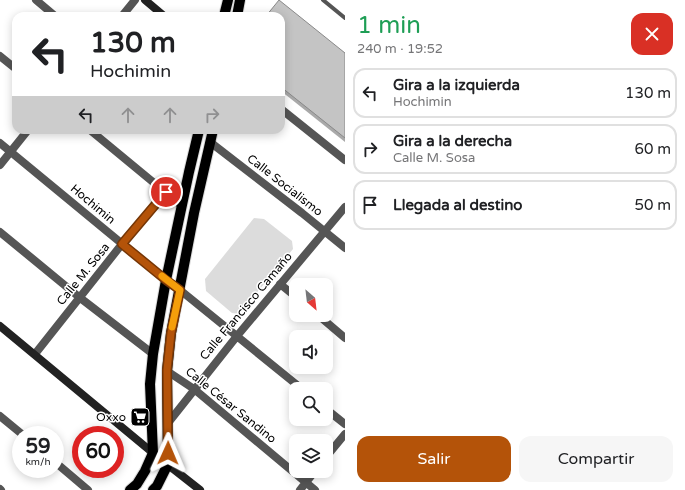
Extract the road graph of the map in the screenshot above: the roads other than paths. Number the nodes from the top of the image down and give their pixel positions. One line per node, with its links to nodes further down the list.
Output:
1 (36, 0): 7 (street)
2 (135, 0): 8 (street)
3 (145, 0): 9 (main road)
4 (228, 0): 10 (main road)
5 (240, 0): 11 (main road)
6 (323, 0): 12 (lane)
7 (50, 12)
8 (125, 12)
9 (159, 12)
10 (225, 12)
11 (238, 12)
12 (345, 18)
13 (0, 56): 14 (street)
14 (12, 66)
15 (285, 112): 23 (street)
16 (25, 134): 22 (street)
17 (95, 134): 25 (street)
18 (196, 134): 26 (main road)
19 (212, 134): 20 (main road)
20 (210, 142): 28 (street, Calle Socialismo); 34 (main road)
21 (0, 143): 22 (street, Hochimin)
22 (10, 152): 24 (street); 30 (street, Hochimin)
23 (345, 160)
24 (0, 165)
25 (166, 192): 26 (street); 30 (street, Calle M. Sosa)
26 (182, 206): 32 (main road)
27 (345, 207): 28 (street, Calle Francisco Camaño)
28 (324, 231): 31 (street, Calle Socialismo); 33 (street, Calle Francisco Camaño)
29 (0, 232): 36 (street)
30 (122, 244): 32 (street, Hochimin); 36 (street, Calle M. Sosa)
31 (345, 248)
32 (166, 280): 34 (street, Hochimin); 42 (main road)
33 (280, 284): 35 (street); 39 (street, Calle Francisco Camaño)
34 (180, 290): 39 (street, Hochimin); 43 (main road)
35 (289, 291)
36 (79, 297): 41 (street, Calle M. Sosa); 42 (street)
37 (326, 322): 40 (street)
38 (0, 326): 41 (main road)
39 (237, 336): 44 (street, Hochimin); 45 (street, Calle Francisco Camaño)
40 (345, 338)
41 (34, 354): 53 (main road)
42 (152, 354): 53 (main road)
43 (167, 370): 45 (street, Calle César Sandino); 48 (main road)
44 (293, 382)
45 (194, 389): 48 (street, Calle Francisco Camaño); 57 (street, Calle César Sandino)
46 (333, 414): 49 (street)
47 (0, 416): 50 (street)
48 (168, 423): 54 (main road)
49 (345, 424)
50 (12, 426)
51 (345, 434): 52 (street)
52 (333, 449)
53 (153, 453): 54 (main road); 59 (main road)
54 (168, 464): 60 (main road); 61 (main road)
55 (64, 470): 58 (street)
56 (309, 478): 57 (street)
57 (306, 482): 62 (street); 63 (street, Calle César Sandino)
58 (88, 490)
59 (130, 490)
60 (153, 490)
61 (200, 490)
62 (300, 490)
63 (315, 490)

